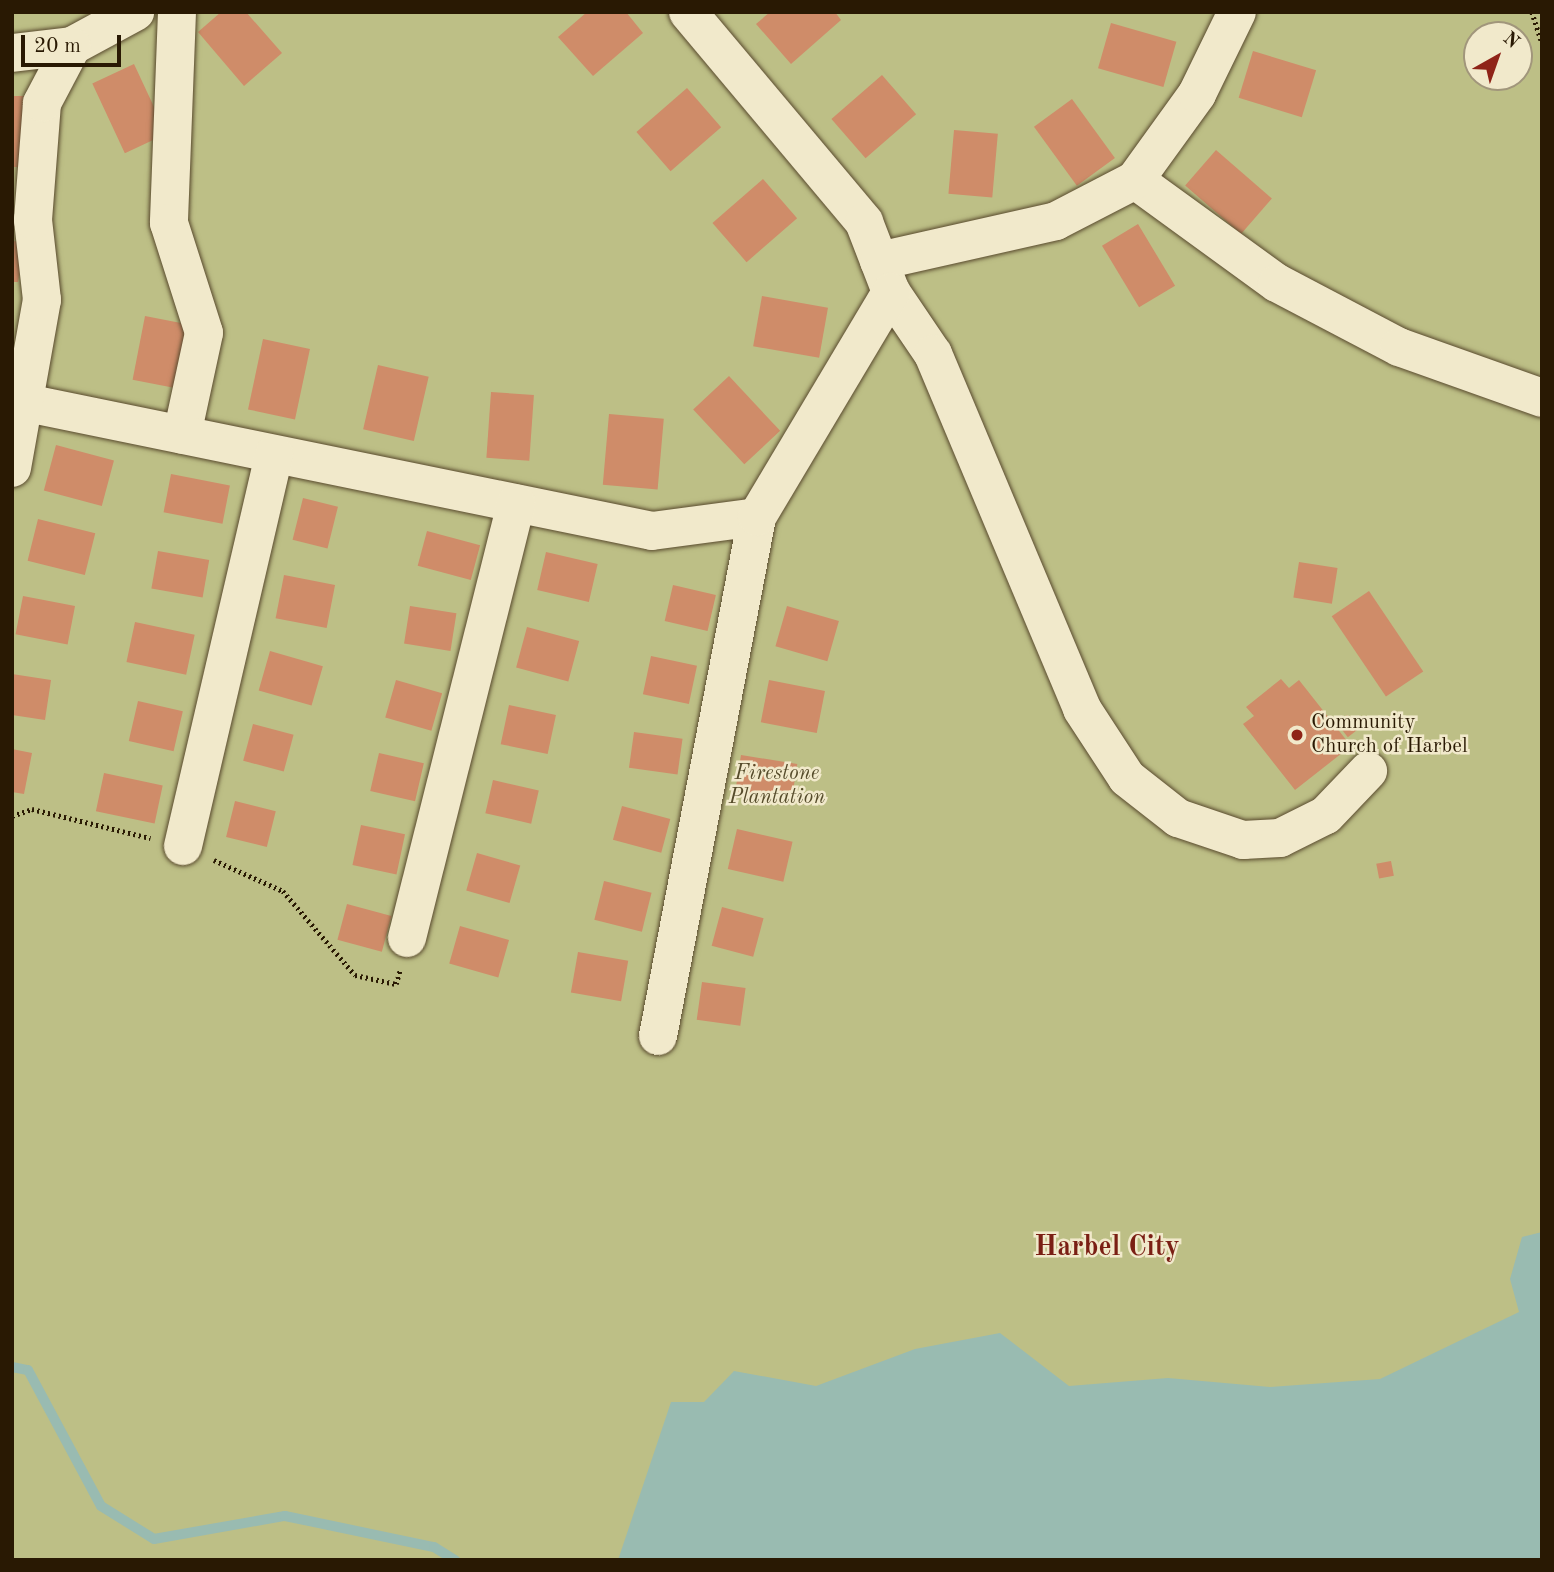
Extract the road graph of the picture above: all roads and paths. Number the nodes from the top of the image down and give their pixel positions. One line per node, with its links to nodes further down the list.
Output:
1 (135, 12): 7 (street)
2 (177, 12): 13 (street)
3 (688, 12): 10 (street)
4 (1237, 12): 9 (street)
5 (1532, 12): 6 (path)
6 (1542, 43)
7 (72, 47): 8 (street); 12 (street)
8 (12, 53)
9 (1135, 180): 10 (street); 11 (street)
10 (885, 276): 17 (street); 18 (street)
11 (1542, 398)
12 (19, 401): 13 (street); 15 (street)
13 (182, 435): 14 (street)
14 (274, 454): 16 (street); 20 (street)
15 (12, 468)
16 (516, 503): 17 (street); 21 (street)
17 (757, 517): 22 (street)
18 (1368, 771)
19 (12, 816): 20 (path)
20 (183, 846): 21 (path)
21 (407, 938)
22 (658, 1037)

